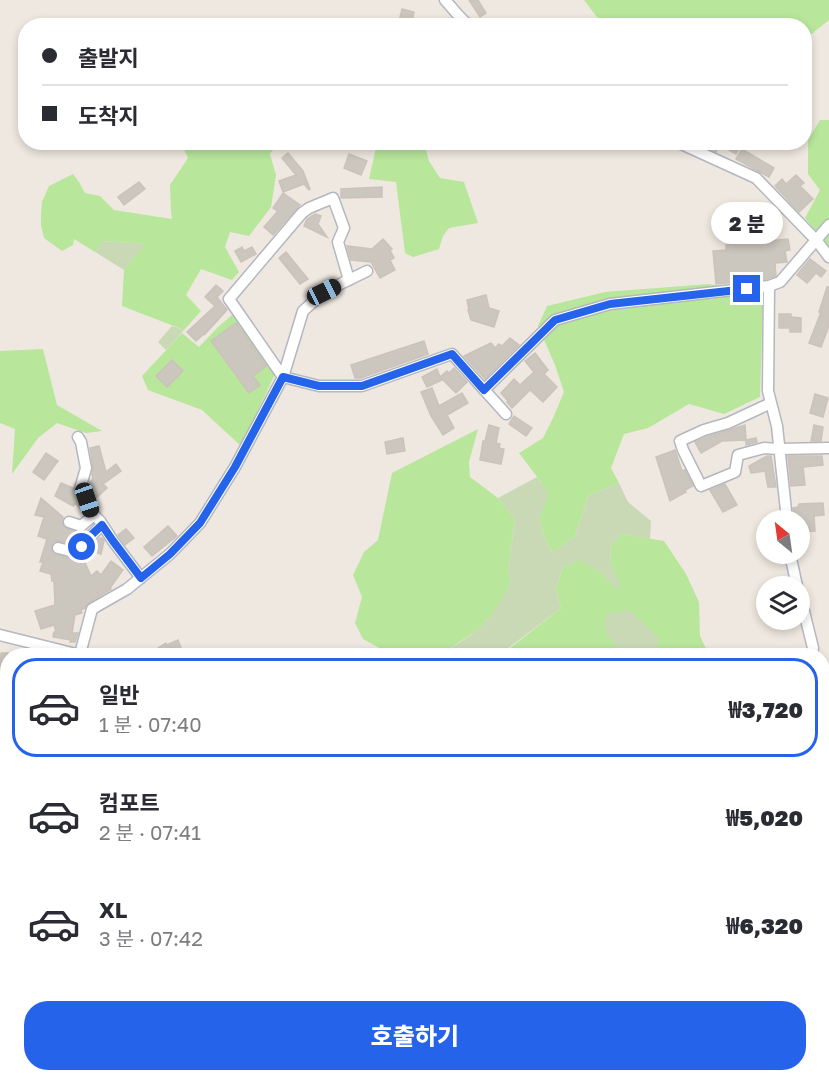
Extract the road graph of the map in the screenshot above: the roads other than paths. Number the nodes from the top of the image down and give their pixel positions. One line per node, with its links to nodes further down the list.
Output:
1 (445, 0): 2 (street)
2 (461, 18)
3 (695, 150): 5 (street)
4 (829, 225): 5 (street)
5 (817, 240): 6 (street); 9 (street)
6 (829, 257)
7 (367, 271): 8 (street)
8 (349, 280): 10 (street); 10 (street)
9 (769, 286): 11 (street); 12 (street)
10 (283, 377): 11 (street); 22 (street)
11 (484, 390): 13 (street)
12 (771, 403): 16 (street); 16 (street)
13 (507, 414)
14 (78, 437): 18 (street)
15 (829, 448): 16 (street)
16 (779, 449): 17 (street)
17 (786, 510)
18 (94, 515): 19 (street); 20 (street)
19 (69, 522)
20 (102, 525): 21 (street); 22 (street)
21 (58, 548)
22 (141, 578): 26 (street)
23 (809, 630): 27 (street)
24 (0, 635): 25 (street)
25 (53, 648)
26 (84, 648)
27 (813, 648)

